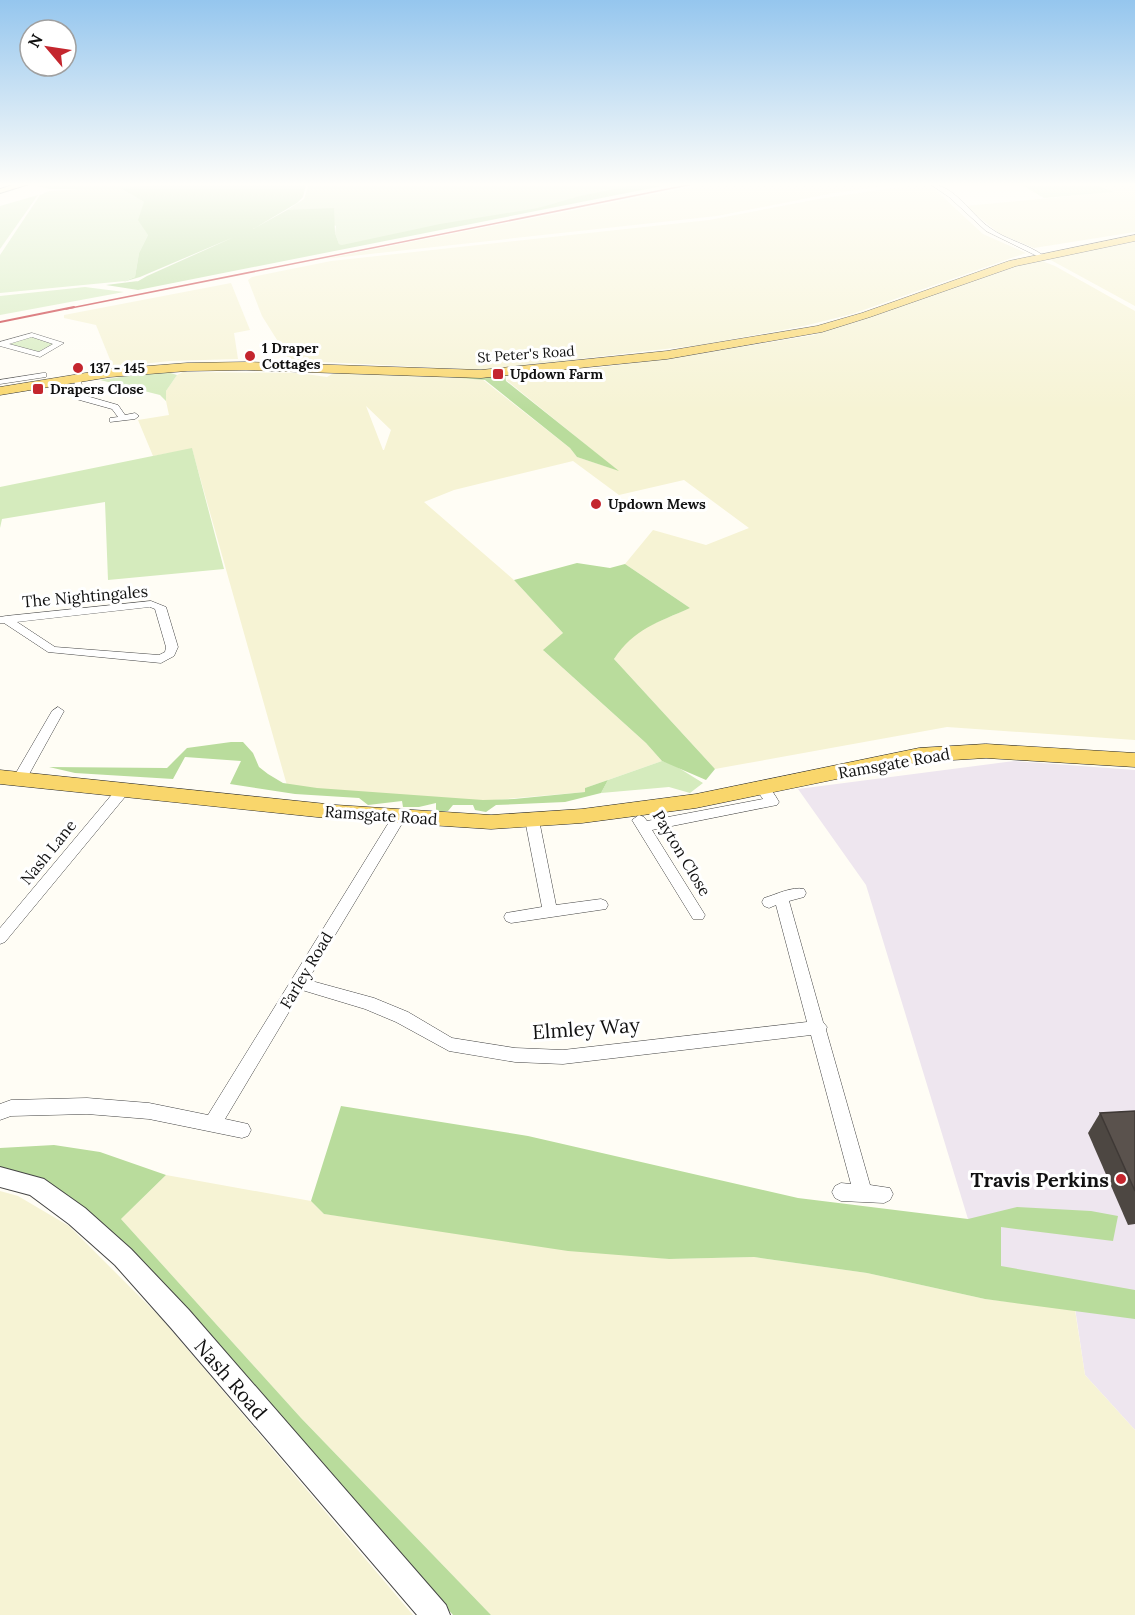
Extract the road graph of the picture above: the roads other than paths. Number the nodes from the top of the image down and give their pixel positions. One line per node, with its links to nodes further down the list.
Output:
1 (1027, 259): 3 (main road, St Peter's Road)
2 (40, 355): 2 (street); 4 (street)
3 (77, 379): 4 (main road, St Peter's Road); 8 (street)
4 (44, 380): 5 (street, St Peter's Road); 6 (main road, St Peter's Road)
5 (0, 382)
6 (0, 391)
7 (135, 416): 8 (street)
8 (123, 418): 9 (street)
9 (113, 420)
10 (3, 620): 10 (street, The Nightingales)
11 (58, 711): 13 (street)
12 (1135, 760): 16 (main road, Ramsgate Road)
13 (10, 777): 14 (main road, Ramsgate Road)
14 (123, 789): 15 (main road, Ramsgate Road); 23 (street, Nash Lane)
15 (399, 817): 17 (main road, Ramsgate Road); 24 (street, Farley Road)
16 (639, 818): 17 (main road, Ramsgate Road); 21 (street, Payton Close)
17 (532, 820): 20 (street)
18 (799, 892): 25 (street)
19 (601, 905): 20 (street)
20 (550, 912): 22 (street)
21 (698, 915)
22 (511, 917)
23 (0, 938)
24 (298, 983): 25 (street, Elmley Way); 27 (street, Farley Road)
25 (819, 1027): 31 (street)
26 (0, 1112): 27 (street)
27 (213, 1123): 28 (street)
28 (242, 1130)
29 (0, 1177): 33 (street, Nash Road)
30 (841, 1192): 31 (street)
31 (863, 1193): 32 (street)
32 (884, 1194)
33 (436, 1615)

